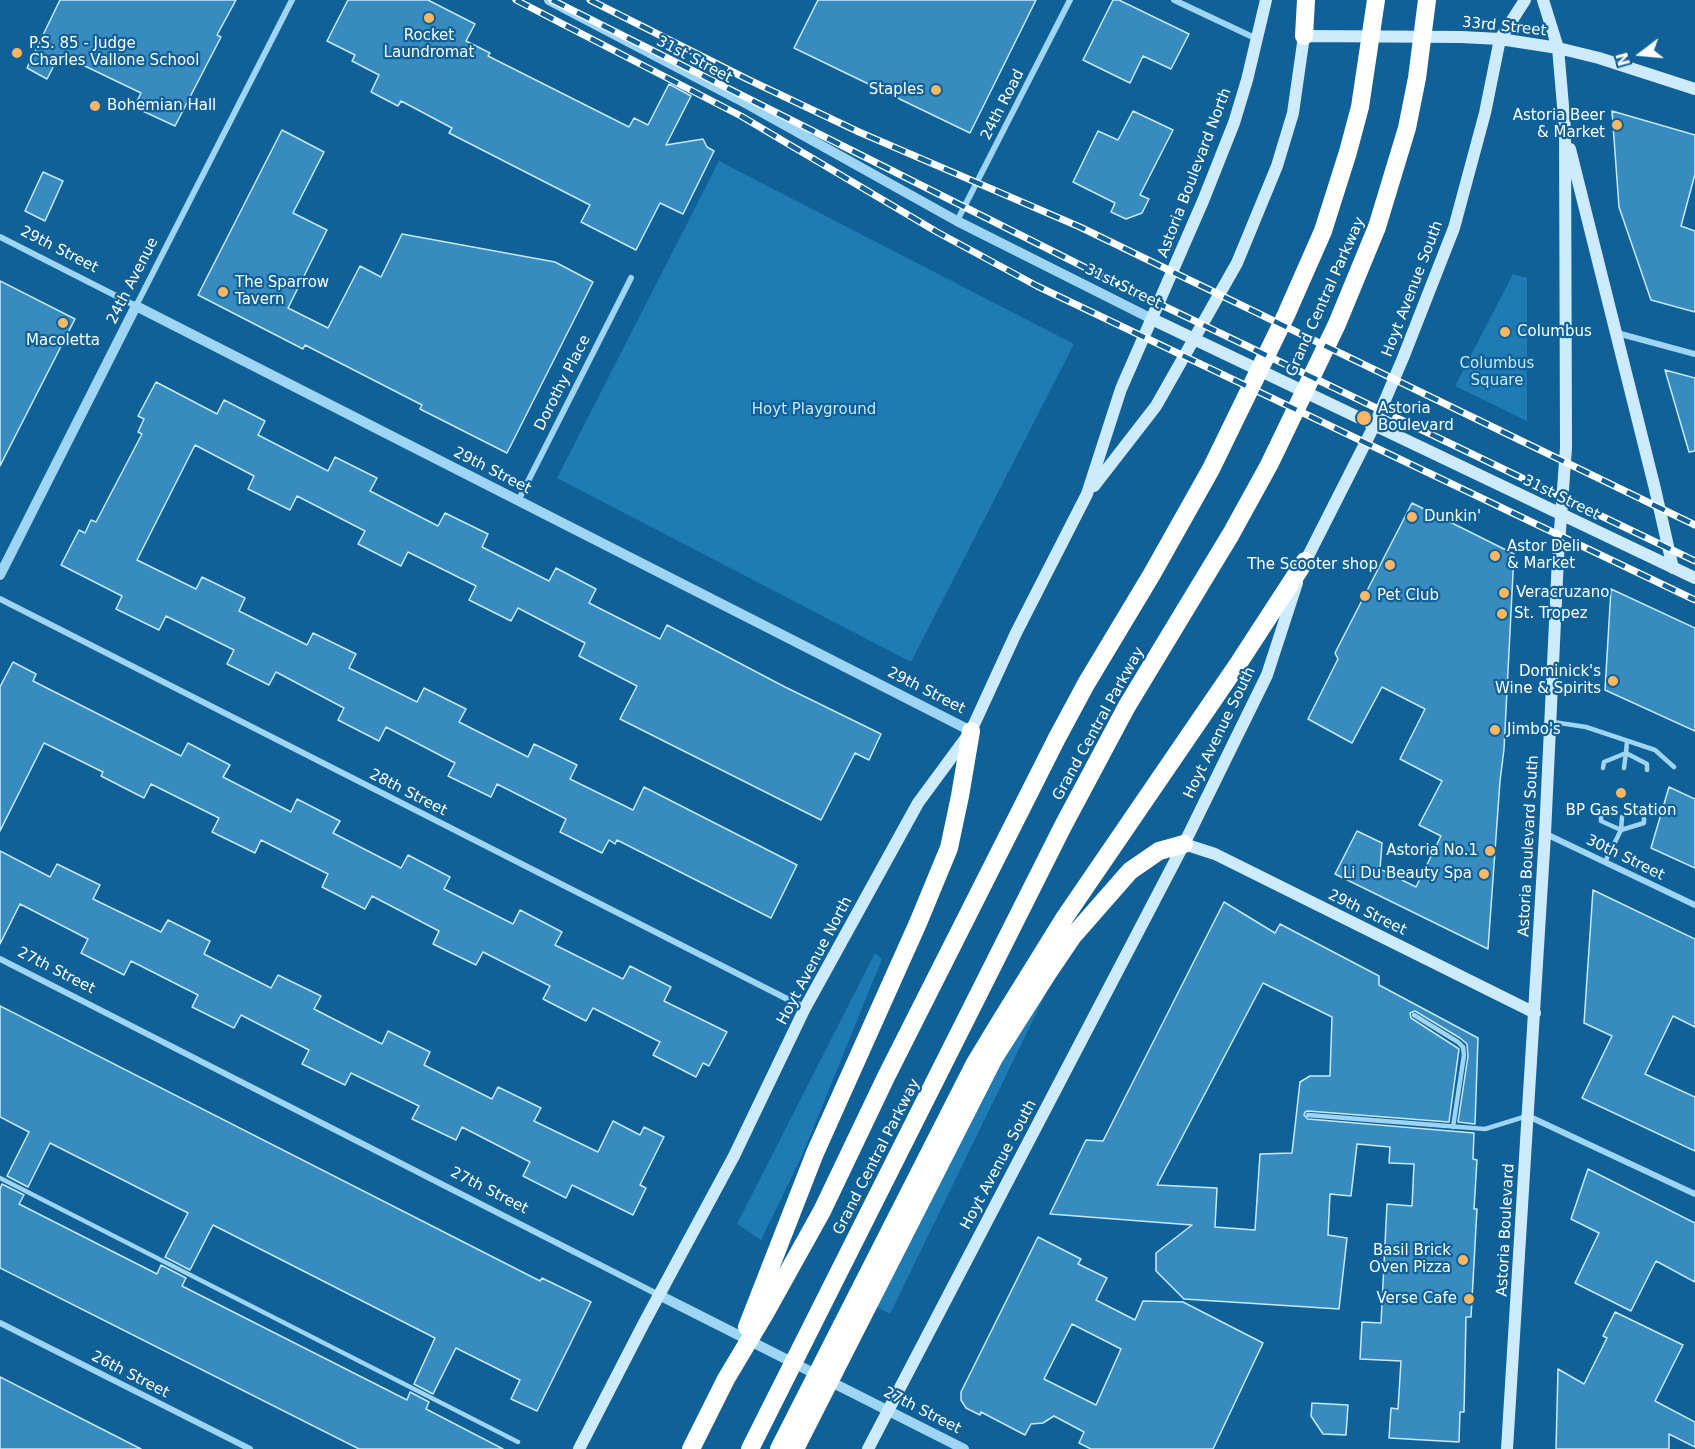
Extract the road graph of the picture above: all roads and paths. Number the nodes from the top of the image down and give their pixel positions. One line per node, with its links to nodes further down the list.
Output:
1 (292, 0): 20 (street, 24th Avenue)
2 (549, 0): 17 (street, 31st Street)
3 (1070, 0): 17 (street, 24th Road)
4 (1174, 0): 12 (street)
5 (1266, 0): 12 (main road, Astoria Boulevard North)
6 (1306, 0): 11 (highway)
7 (1376, 0): 60 (highway, Grand Central Parkway)
8 (1427, 0): 69 (highway, Grand Central Parkway)
9 (1525, 0): 13 (main road, Hoyt Avenue South)
10 (1543, 0): 14 (main road, Astoria Boulevard South)
11 (1304, 36): 13 (main road, 33rd Street); 23 (main road)
12 (1258, 39): 21 (main road, Astoria Boulevard North)
13 (1500, 39): 14 (main road, 33rd Street); 25 (main road, Hoyt Avenue South)
14 (1558, 48): 15 (main road, 33rd Street); 16 (main road, Astoria Boulevard South)
15 (1695, 89)
16 (1565, 129): 22 (main road); 28 (main road, Astoria Boulevard South)
17 (957, 220): 21 (street, 31st Street)
18 (0, 237): 20 (street, 29th Street)
19 (631, 278): 27 (street, Dorothy Place)
20 (136, 306): 27 (street, 29th Street); 31 (street, 24th Avenue)
21 (1152, 319): 23 (main road, 31st Street); 26 (main road, Hoyt Avenue North)
22 (1616, 332): 24 (street); 30 (main road)
23 (1195, 339): 25 (main road, 31st Street); 26 (main road, Hoyt Avenue North)
24 (1695, 354)
25 (1374, 426): 28 (main road, 31st Street); 29 (main road, Hoyt Avenue South)
26 (1087, 494): 35 (main road, Hoyt Avenue North)
27 (518, 501): 35 (street, 29th Street)
28 (1560, 515): 30 (main road, 31st Street); 34 (main road, Astoria Boulevard South)
29 (1305, 561): 47 (main road, Hoyt Avenue South); 62 (highway)
30 (1673, 568): 32 (main road, 31st Street)
31 (0, 575)
32 (1695, 578)
33 (0, 599): 51 (street, 28th Street)
34 (1550, 722): 36 (lane); 46 (main road, Astoria Boulevard South)
35 (971, 731): 51 (main road, Hoyt Avenue North); 60 (highway)
36 (1627, 741): 37 (lane); 38 (lane)
37 (1626, 753): 39 (lane); 40 (lane); 41 (lane)
38 (1674, 767)
39 (1603, 768)
40 (1624, 768)
41 (1647, 770)
42 (1601, 815): 45 (lane)
43 (1622, 817): 45 (lane)
44 (1644, 818): 45 (lane)
45 (1621, 830): 48 (lane)
46 (1545, 834): 48 (street, 30th Street); 52 (main road, Astoria Boulevard South)
47 (1184, 844): 52 (main road, 29th Street); 62 (highway); 63 (main road, Hoyt Avenue South)
48 (1605, 862): 49 (street, 30th Street)
49 (1695, 905)
50 (0, 959): 59 (street, 27th Street)
51 (805, 1008): 59 (main road, Hoyt Avenue North)
52 (1535, 1013): 55 (main road, Astoria Boulevard)
53 (1414, 1015): 56 (lane)
54 (1308, 1115): 56 (lane)
55 (1527, 1116): 56 (lane); 58 (street); 74 (main road, Astoria Boulevard)
56 (1453, 1127)
57 (0, 1178): 65 (lane)
58 (1695, 1194)
59 (659, 1295): 63 (street, 27th Street); 67 (main road, Hoyt Avenue North)
60 (758, 1315): 68 (highway, Grand Central Parkway)
61 (0, 1323): 66 (street, 26th Street)
62 (839, 1348): 64 (highway)
63 (888, 1411): 72 (main road, Hoyt Avenue South); 73 (street, 27th Street)
64 (804, 1415): 70 (highway); 71 (highway)
65 (518, 1442)
66 (250, 1449)
67 (579, 1449)
68 (691, 1449)
69 (750, 1449)
70 (779, 1449)
71 (795, 1449)
72 (868, 1449)
73 (964, 1449)
74 (1507, 1449)

